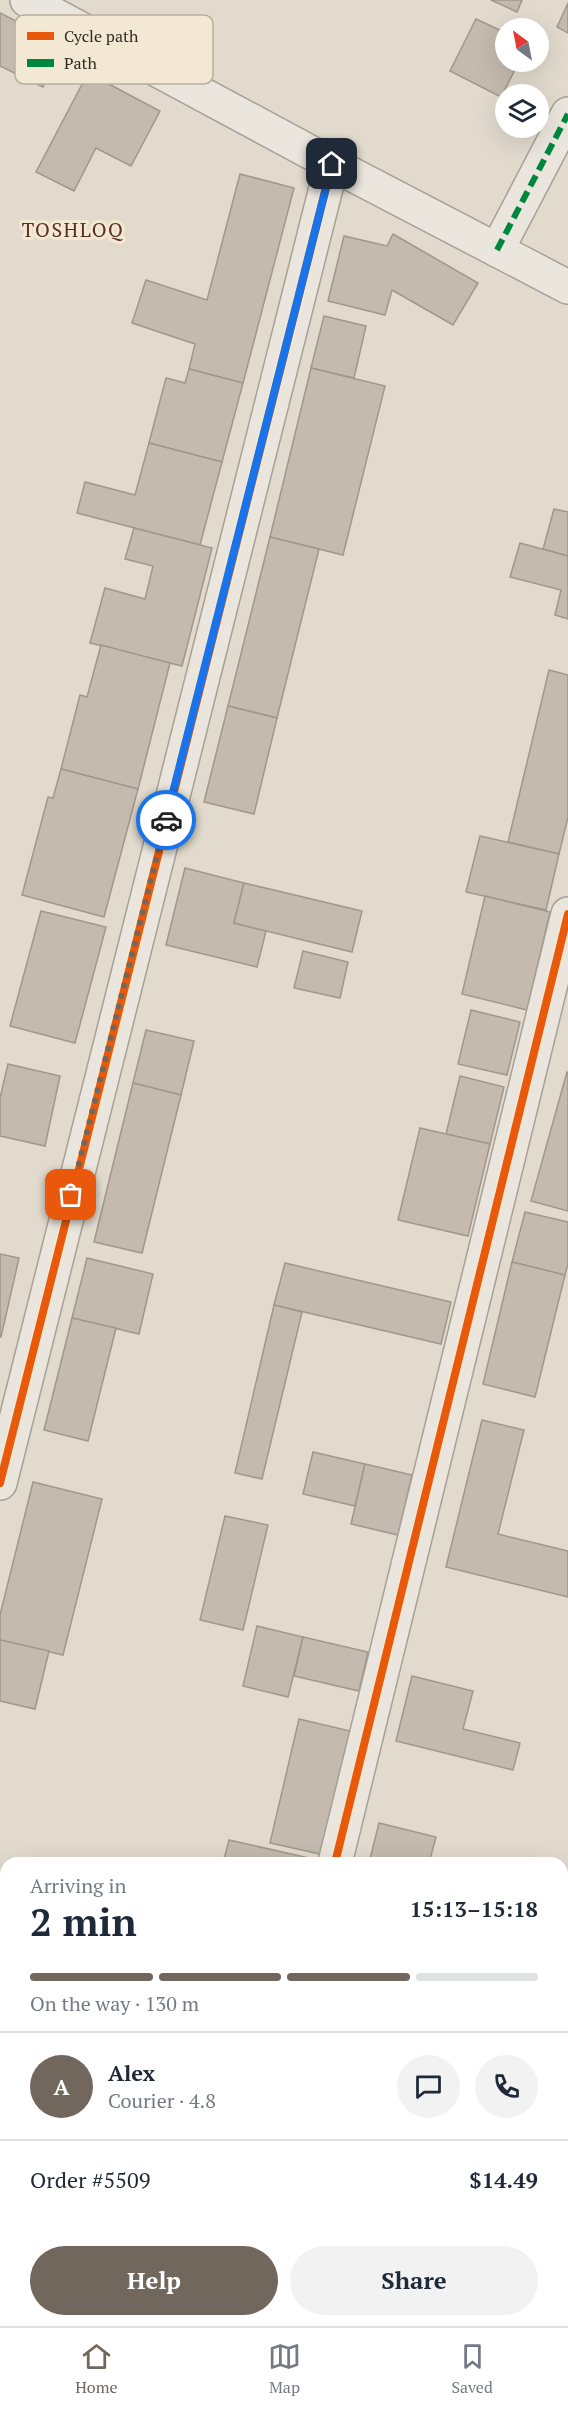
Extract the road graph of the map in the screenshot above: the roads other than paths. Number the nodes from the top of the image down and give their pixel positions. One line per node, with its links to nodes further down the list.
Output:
1 (27, 0): 2 (street)
2 (55, 15)
3 (183, 84): 5 (street)
4 (568, 114): 6 (street)
5 (332, 164): 6 (street); 9 (street)
6 (497, 250): 7 (street)
7 (568, 287)
8 (568, 914): 10 (street)
9 (0, 1483)
10 (336, 1857)

